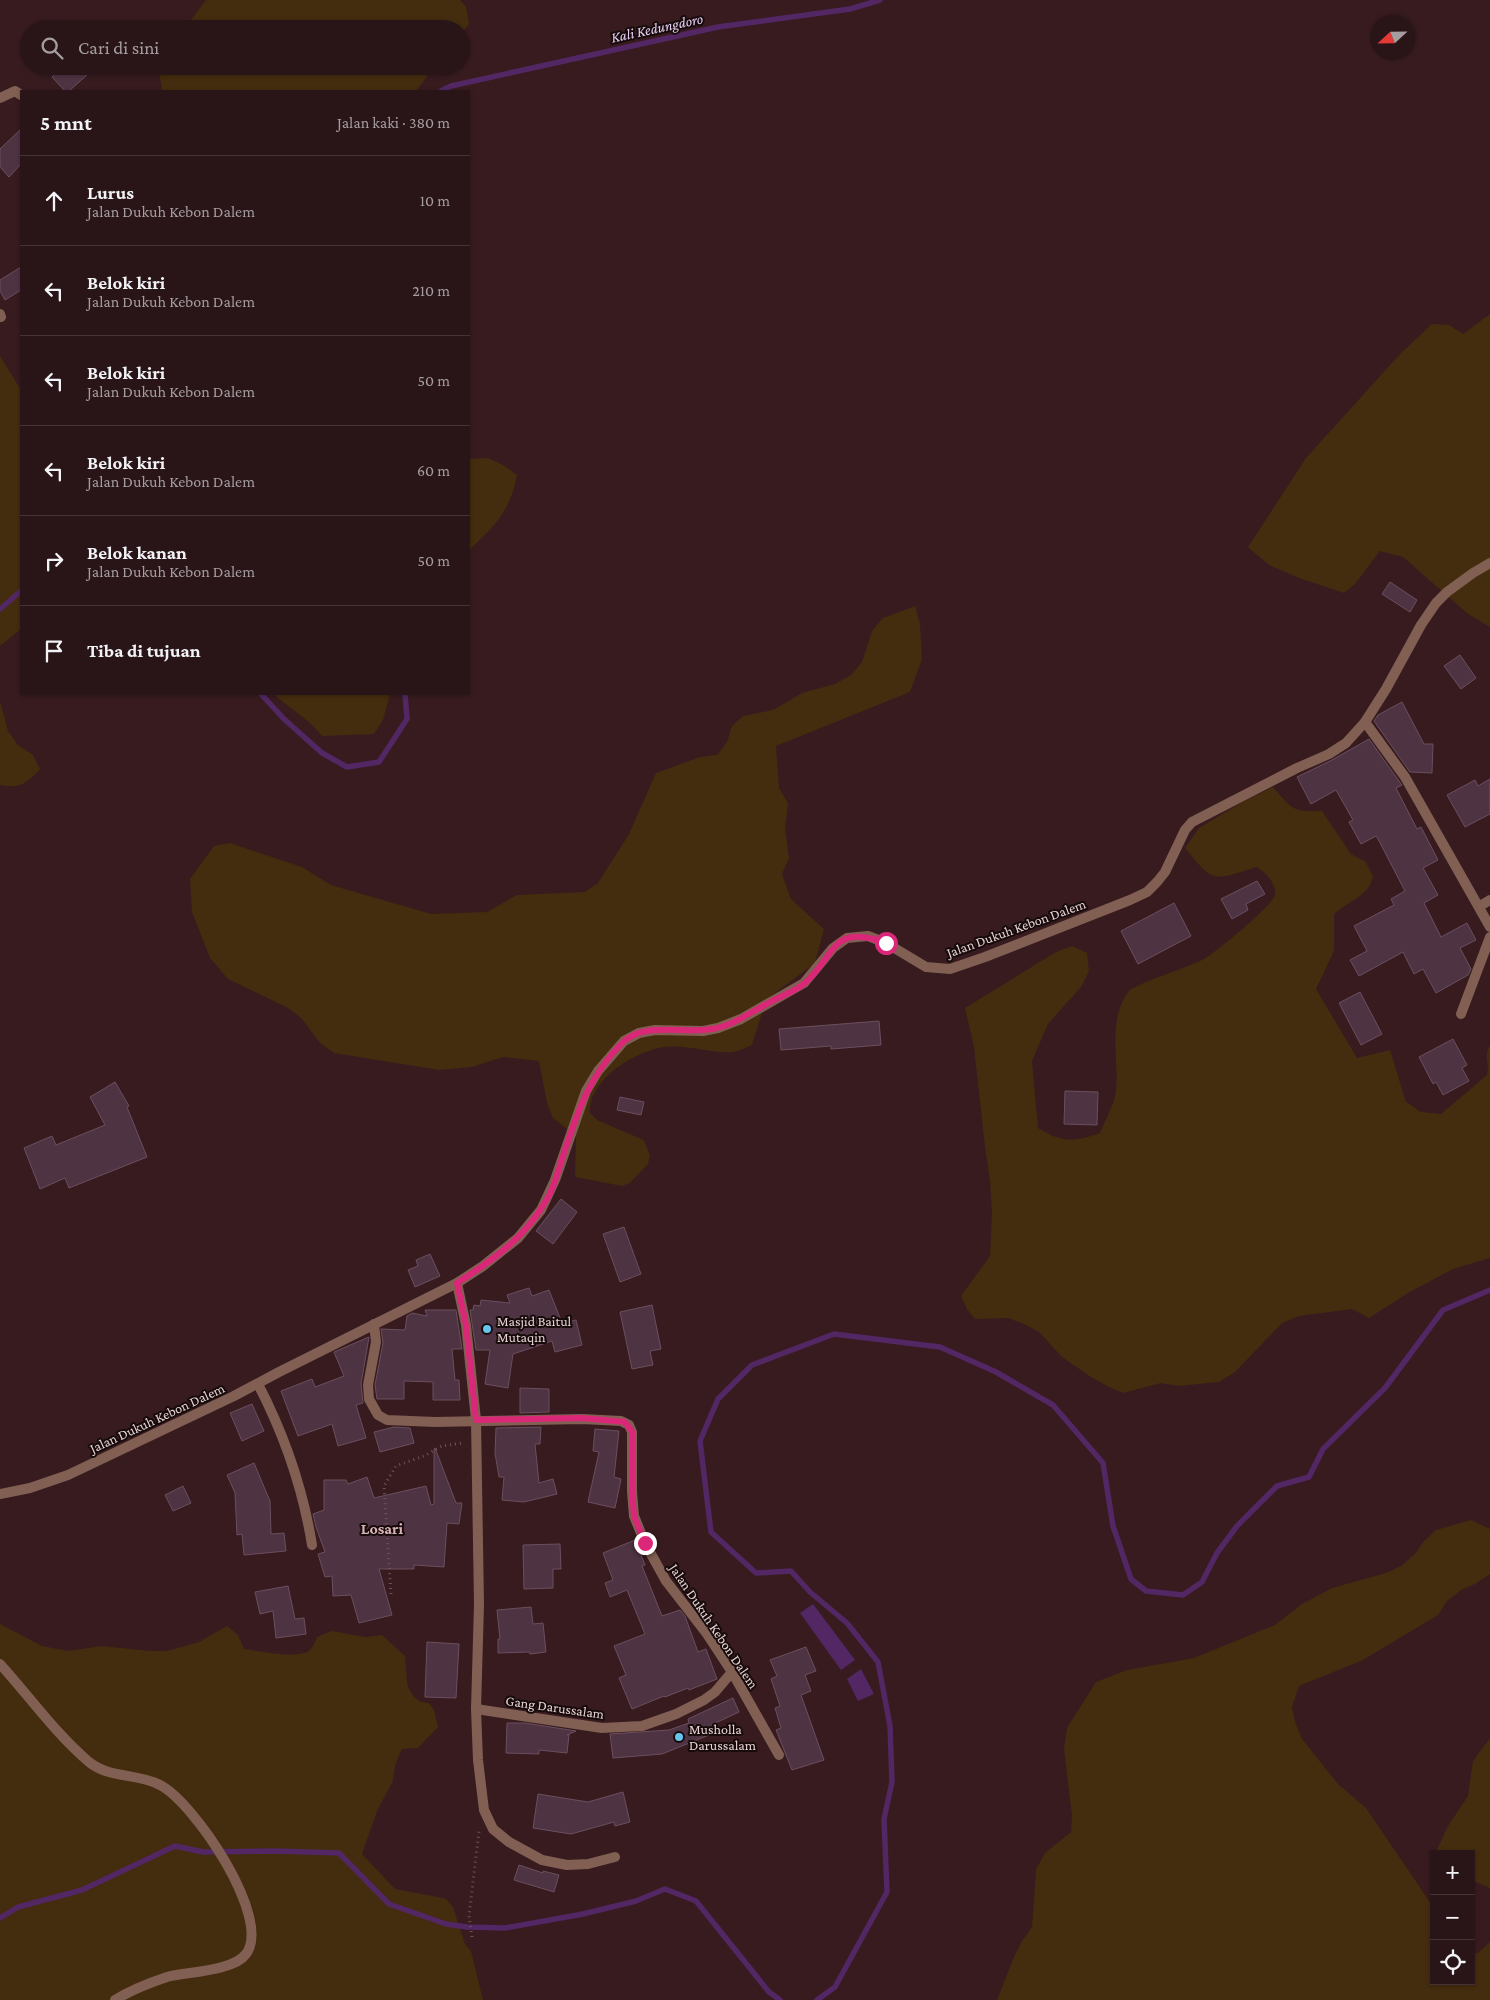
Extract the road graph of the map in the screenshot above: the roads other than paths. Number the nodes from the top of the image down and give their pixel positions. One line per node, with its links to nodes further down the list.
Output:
1 (20, 94): 2 (street)
2 (0, 98)
3 (1490, 563): 4 (street, Jalan Dukuh Kebon Dalem)
4 (1365, 722): 6 (street); 10 (street, Jalan Dukuh Kebon Dalem)
5 (1490, 900): 6 (street)
6 (1480, 906): 7 (street)
7 (1490, 927)
8 (1490, 937): 9 (street)
9 (1461, 1014)
10 (457, 1283): 11 (street, Jalan Dukuh Kebon Dalem); 13 (street)
11 (374, 1324): 12 (street, Jalan Dukuh Kebon Dalem); 13 (street, Jalan Dukuh Kebon Dalem)
12 (258, 1384): 14 (street, Jalan Dukuh Kebon Dalem); 15 (street)
13 (476, 1420): 17 (street, Jalan Dukuh Kebon Dalem); 18 (street)
14 (0, 1494)
15 (312, 1545)
16 (0, 1664): 21 (street)
17 (732, 1672): 18 (street, Gang Darussalam); 19 (street, Jalan Dukuh Kebon Dalem)
18 (476, 1709): 20 (street)
19 (779, 1754)
20 (615, 1857)
21 (115, 2000)

